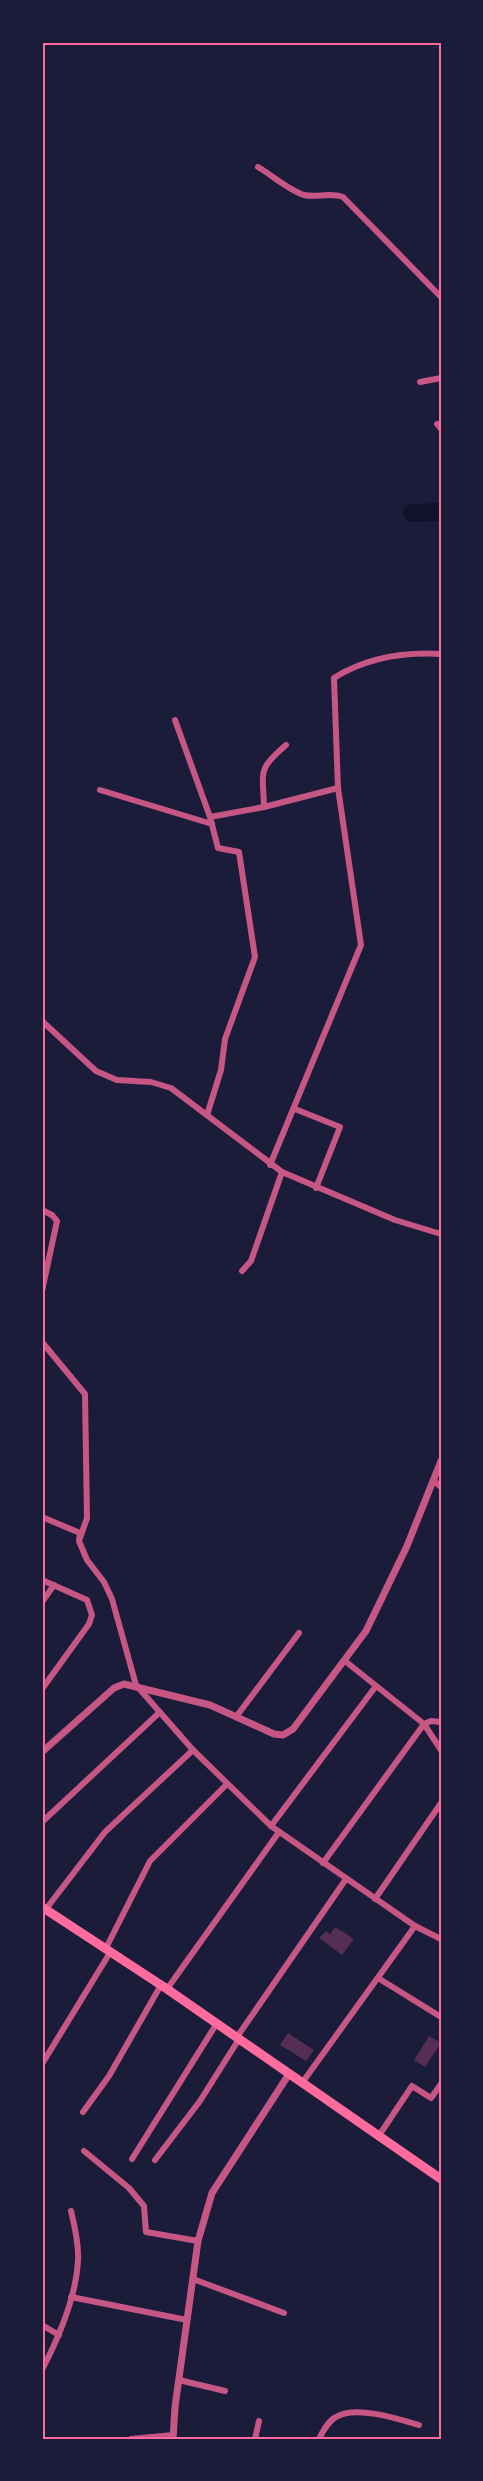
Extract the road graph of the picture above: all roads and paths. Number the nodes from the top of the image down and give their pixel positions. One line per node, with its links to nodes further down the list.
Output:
1 (258, 166): 2 (street)
2 (441, 297)
3 (441, 378): 4 (street)
4 (420, 382)
5 (441, 654): 8 (street)
6 (175, 720): 11 (street)
7 (286, 745): 10 (street)
8 (338, 788): 10 (street); 14 (street)
9 (100, 790): 12 (street)
10 (264, 807): 11 (street)
11 (210, 817): 12 (street)
12 (212, 824): 15 (street)
13 (42, 1022): 15 (street)
14 (295, 1109): 16 (street); 18 (street)
15 (207, 1114): 16 (street)
16 (270, 1165): 17 (street)
17 (282, 1172): 18 (street); 21 (street)
18 (316, 1188): 20 (street)
19 (42, 1210): 22 (street)
20 (441, 1233)
21 (242, 1271)
22 (42, 1291)
23 (42, 1342): 28 (street)
24 (441, 1461): 25 (street)
25 (433, 1480): 26 (street); 33 (street)
26 (441, 1487)
27 (42, 1517): 28 (street)
28 (79, 1541): 34 (street)
29 (42, 1580): 30 (street)
30 (54, 1585): 31 (street); 36 (street)
31 (42, 1602)
32 (299, 1633): 38 (street)
33 (345, 1661): 35 (street); 38 (street)
34 (136, 1685): 37 (street); 38 (street); 43 (street)
35 (376, 1686): 40 (street); 47 (street)
36 (42, 1689)
37 (160, 1712): 41 (street); 46 (street)
38 (236, 1717)
39 (441, 1722): 40 (street)
40 (424, 1724): 42 (street); 49 (street)
41 (193, 1750): 44 (street); 52 (street)
42 (441, 1750)
43 (42, 1752)
44 (227, 1784): 47 (street); 55 (street)
45 (441, 1803): 51 (street)
46 (42, 1822)
47 (271, 1826): 48 (street)
48 (279, 1832): 49 (street); 57 (street)
49 (323, 1863): 50 (street)
50 (346, 1879): 51 (street); 60 (street)
51 (375, 1899): 53 (street)
52 (44, 1908): 55 (main road)
53 (415, 1926): 54 (street); 56 (street)
54 (441, 1939)
55 (109, 1950): 57 (main road); 61 (street)
56 (378, 1978): 58 (street); 63 (street)
57 (164, 1987): 59 (main road); 66 (street)
58 (441, 2016)
59 (217, 2023): 60 (main road); 69 (street)
60 (238, 2038): 62 (main road); 70 (street)
61 (42, 2064)
62 (289, 2074): 63 (main road); 73 (street)
63 (302, 2083): 67 (main road)
64 (441, 2084): 65 (street)
65 (438, 2093): 67 (street)
66 (83, 2112)
67 (378, 2137): 71 (main road)
68 (84, 2151): 73 (street)
69 (132, 2159)
70 (155, 2160)
71 (441, 2180)
72 (71, 2211): 75 (street)
73 (198, 2241): 74 (street)
74 (193, 2279): 76 (street); 77 (street)
75 (71, 2297): 77 (street); 79 (street)
76 (284, 2313)
77 (187, 2320): 81 (street)
78 (42, 2325): 79 (street)
79 (59, 2335): 80 (street)
80 (42, 2370)
81 (179, 2380): 82 (street); 85 (street)
82 (225, 2391)
83 (260, 2421): 87 (street)
84 (419, 2425): 88 (street)
85 (173, 2437): 86 (street)
86 (131, 2439)
87 (255, 2439)
88 (319, 2439)

